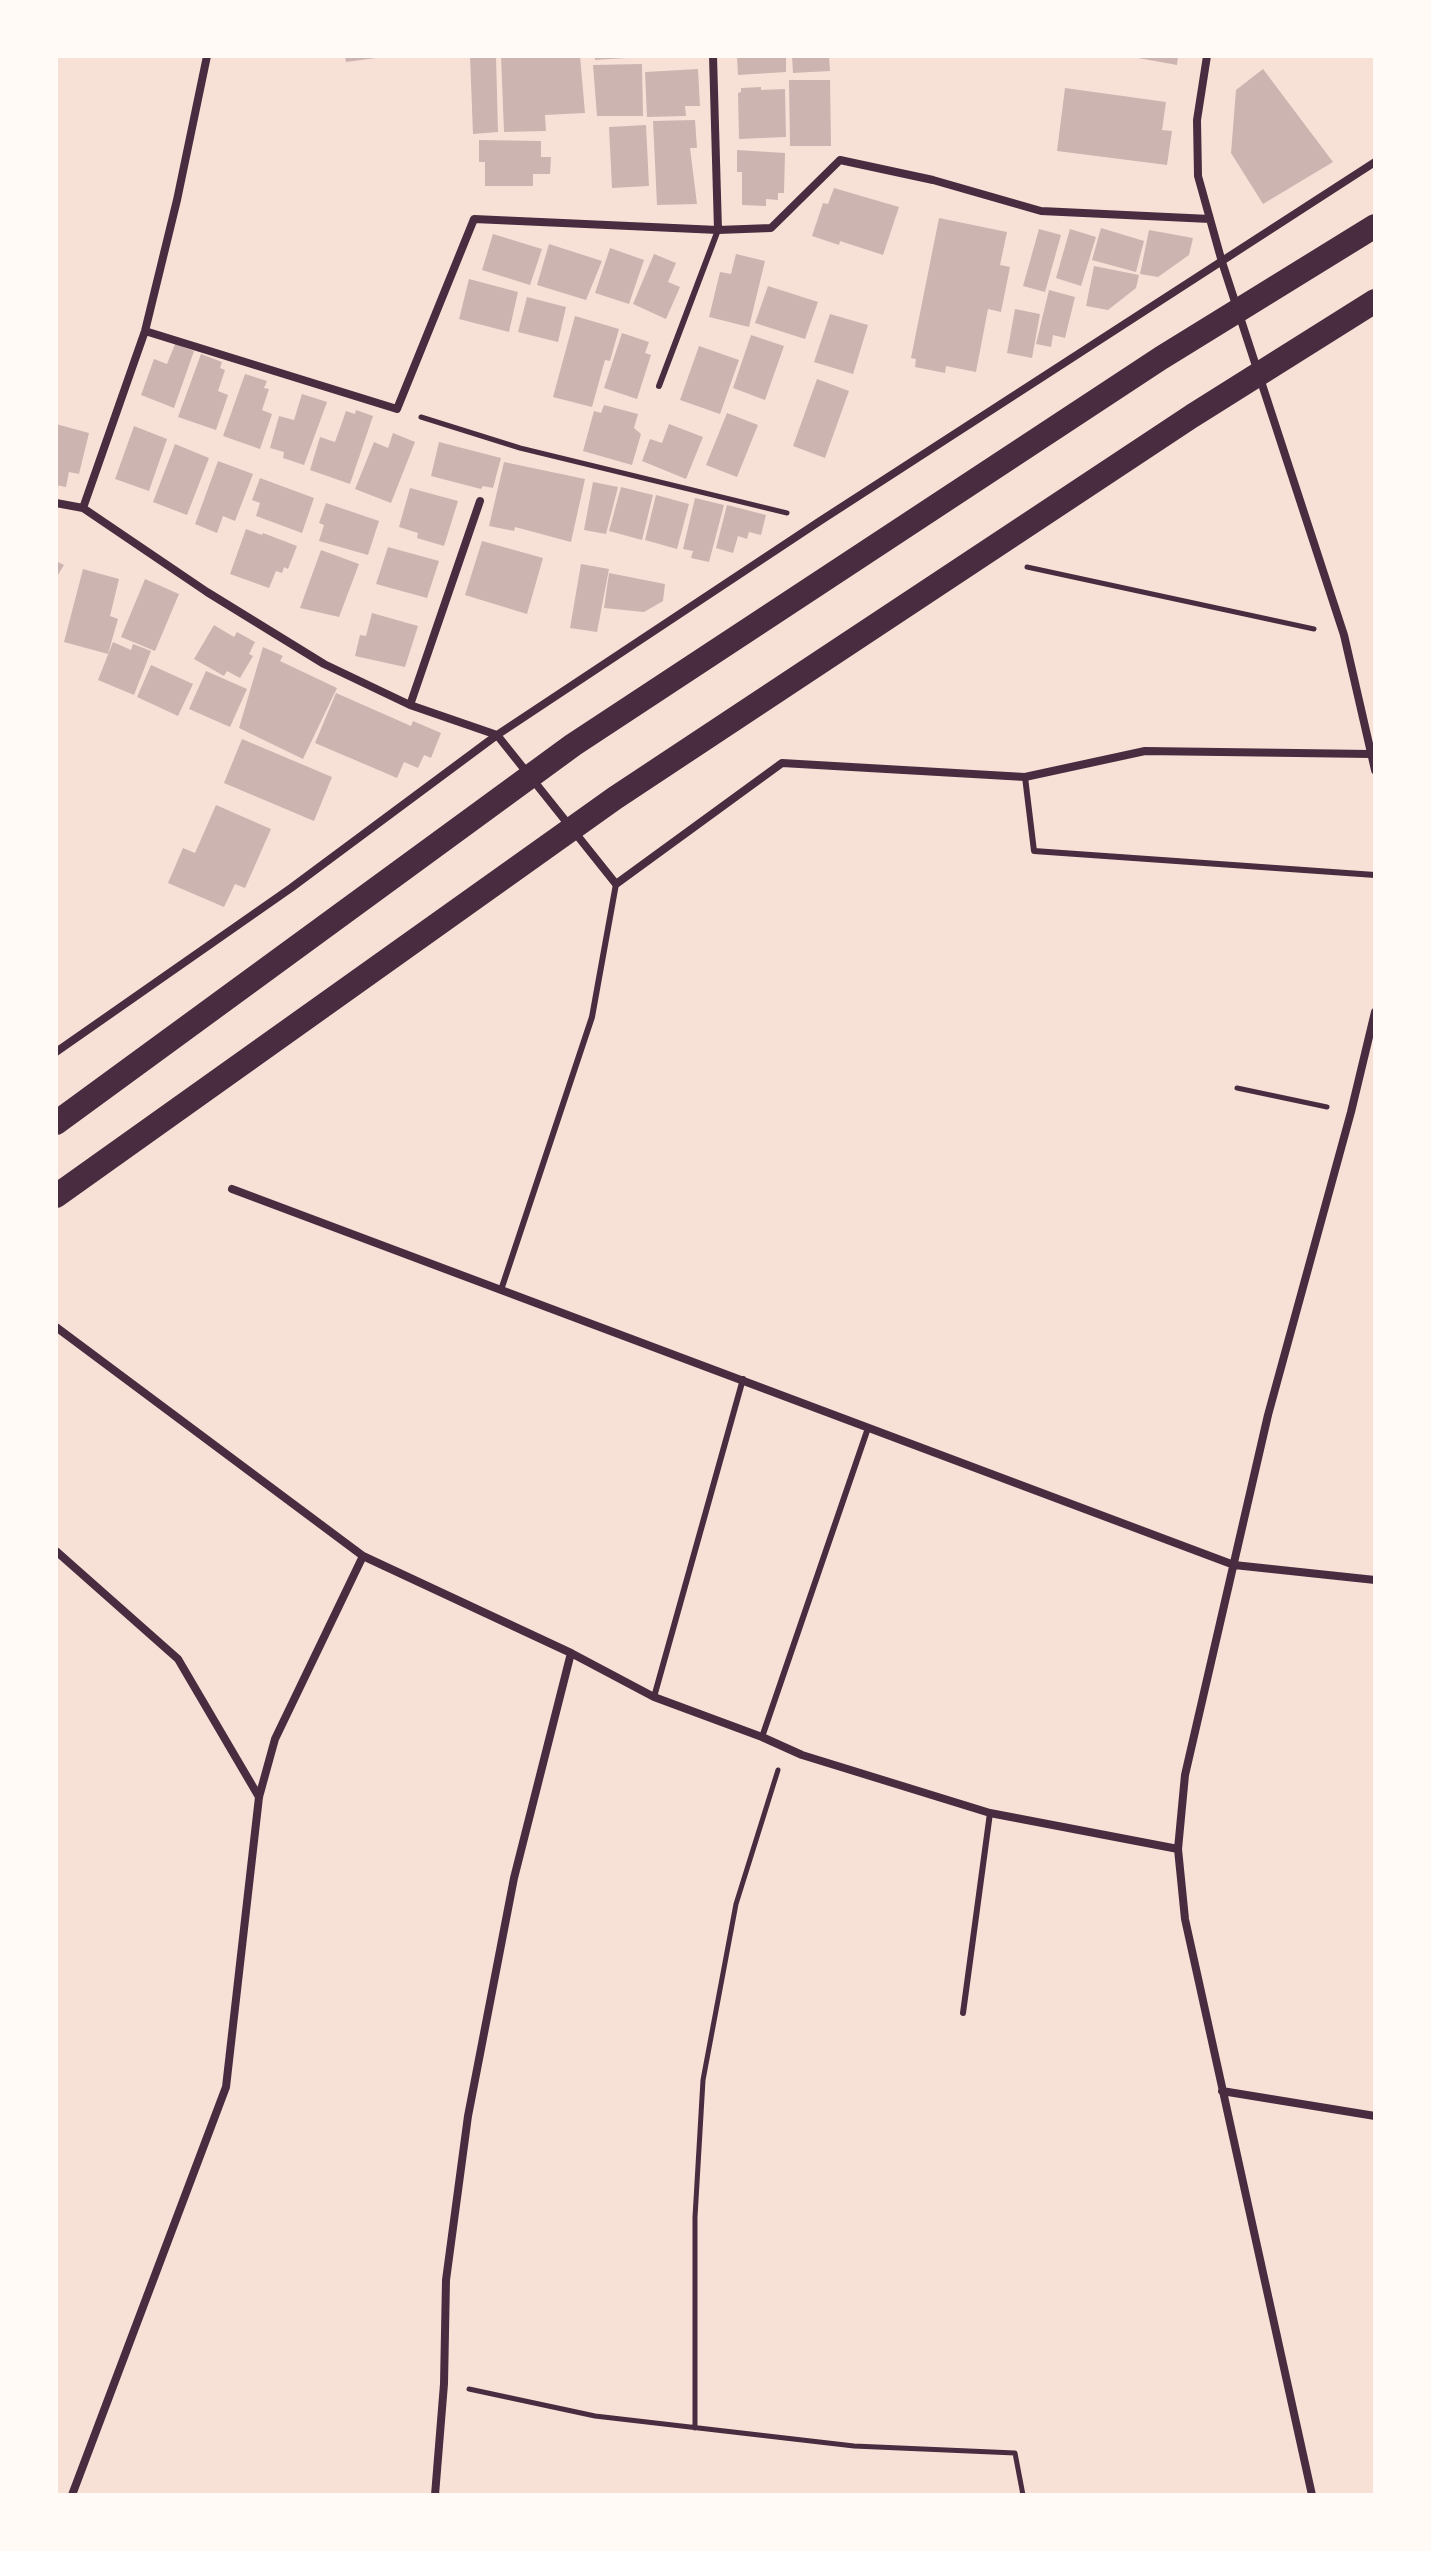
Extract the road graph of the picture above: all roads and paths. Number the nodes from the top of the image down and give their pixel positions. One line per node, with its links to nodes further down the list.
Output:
1 (207, 56): 10 (street)
2 (713, 56): 7 (street)
3 (1207, 56): 5 (street)
4 (1375, 162): 8 (street)
5 (1210, 219): 7 (street); 8 (street)
6 (1375, 226): 26 (highway)
7 (718, 230): 10 (street); 11 (lane)
8 (1222, 262): 16 (street); 17 (street)
9 (1375, 301): 28 (highway)
10 (145, 331): 14 (street)
11 (659, 386)
12 (480, 501): 15 (street)
13 (56, 503): 14 (street)
14 (83, 508): 15 (street)
15 (410, 705): 16 (street)
16 (497, 735): 21 (street); 23 (street)
17 (1371, 754): 18 (street); 19 (street)
18 (1375, 770)
19 (1025, 777): 20 (lane); 21 (street)
20 (1375, 875)
21 (616, 884): 29 (lane)
22 (1375, 1012): 25 (street)
23 (56, 1052)
24 (1237, 1088): 25 (path)
25 (1351, 1112): 35 (street)
26 (56, 1123)
27 (232, 1189): 29 (street)
28 (56, 1196)
29 (501, 1290): 31 (street)
30 (56, 1327): 34 (street)
31 (743, 1379): 32 (street); 38 (lane)
32 (868, 1428): 35 (street); 39 (lane)
33 (56, 1551): 41 (street)
34 (363, 1556): 37 (street); 41 (street)
35 (1234, 1565): 36 (street); 43 (street)
36 (1375, 1580)
37 (571, 1653): 38 (street); 47 (street)
38 (654, 1697): 39 (street)
39 (762, 1737): 40 (street)
40 (785, 1748): 42 (street); 48 (path)
41 (259, 1797): 49 (street)
42 (990, 1813): 43 (street); 44 (lane)
43 (1178, 1849): 45 (street)
44 (963, 2013)
45 (1222, 2091): 46 (street); 52 (street)
46 (1375, 2116)
47 (444, 2384): 48 (path); 50 (street)
48 (695, 2428): 51 (path)
49 (74, 2494)
50 (435, 2495)
51 (1023, 2495)
52 (1312, 2495)

